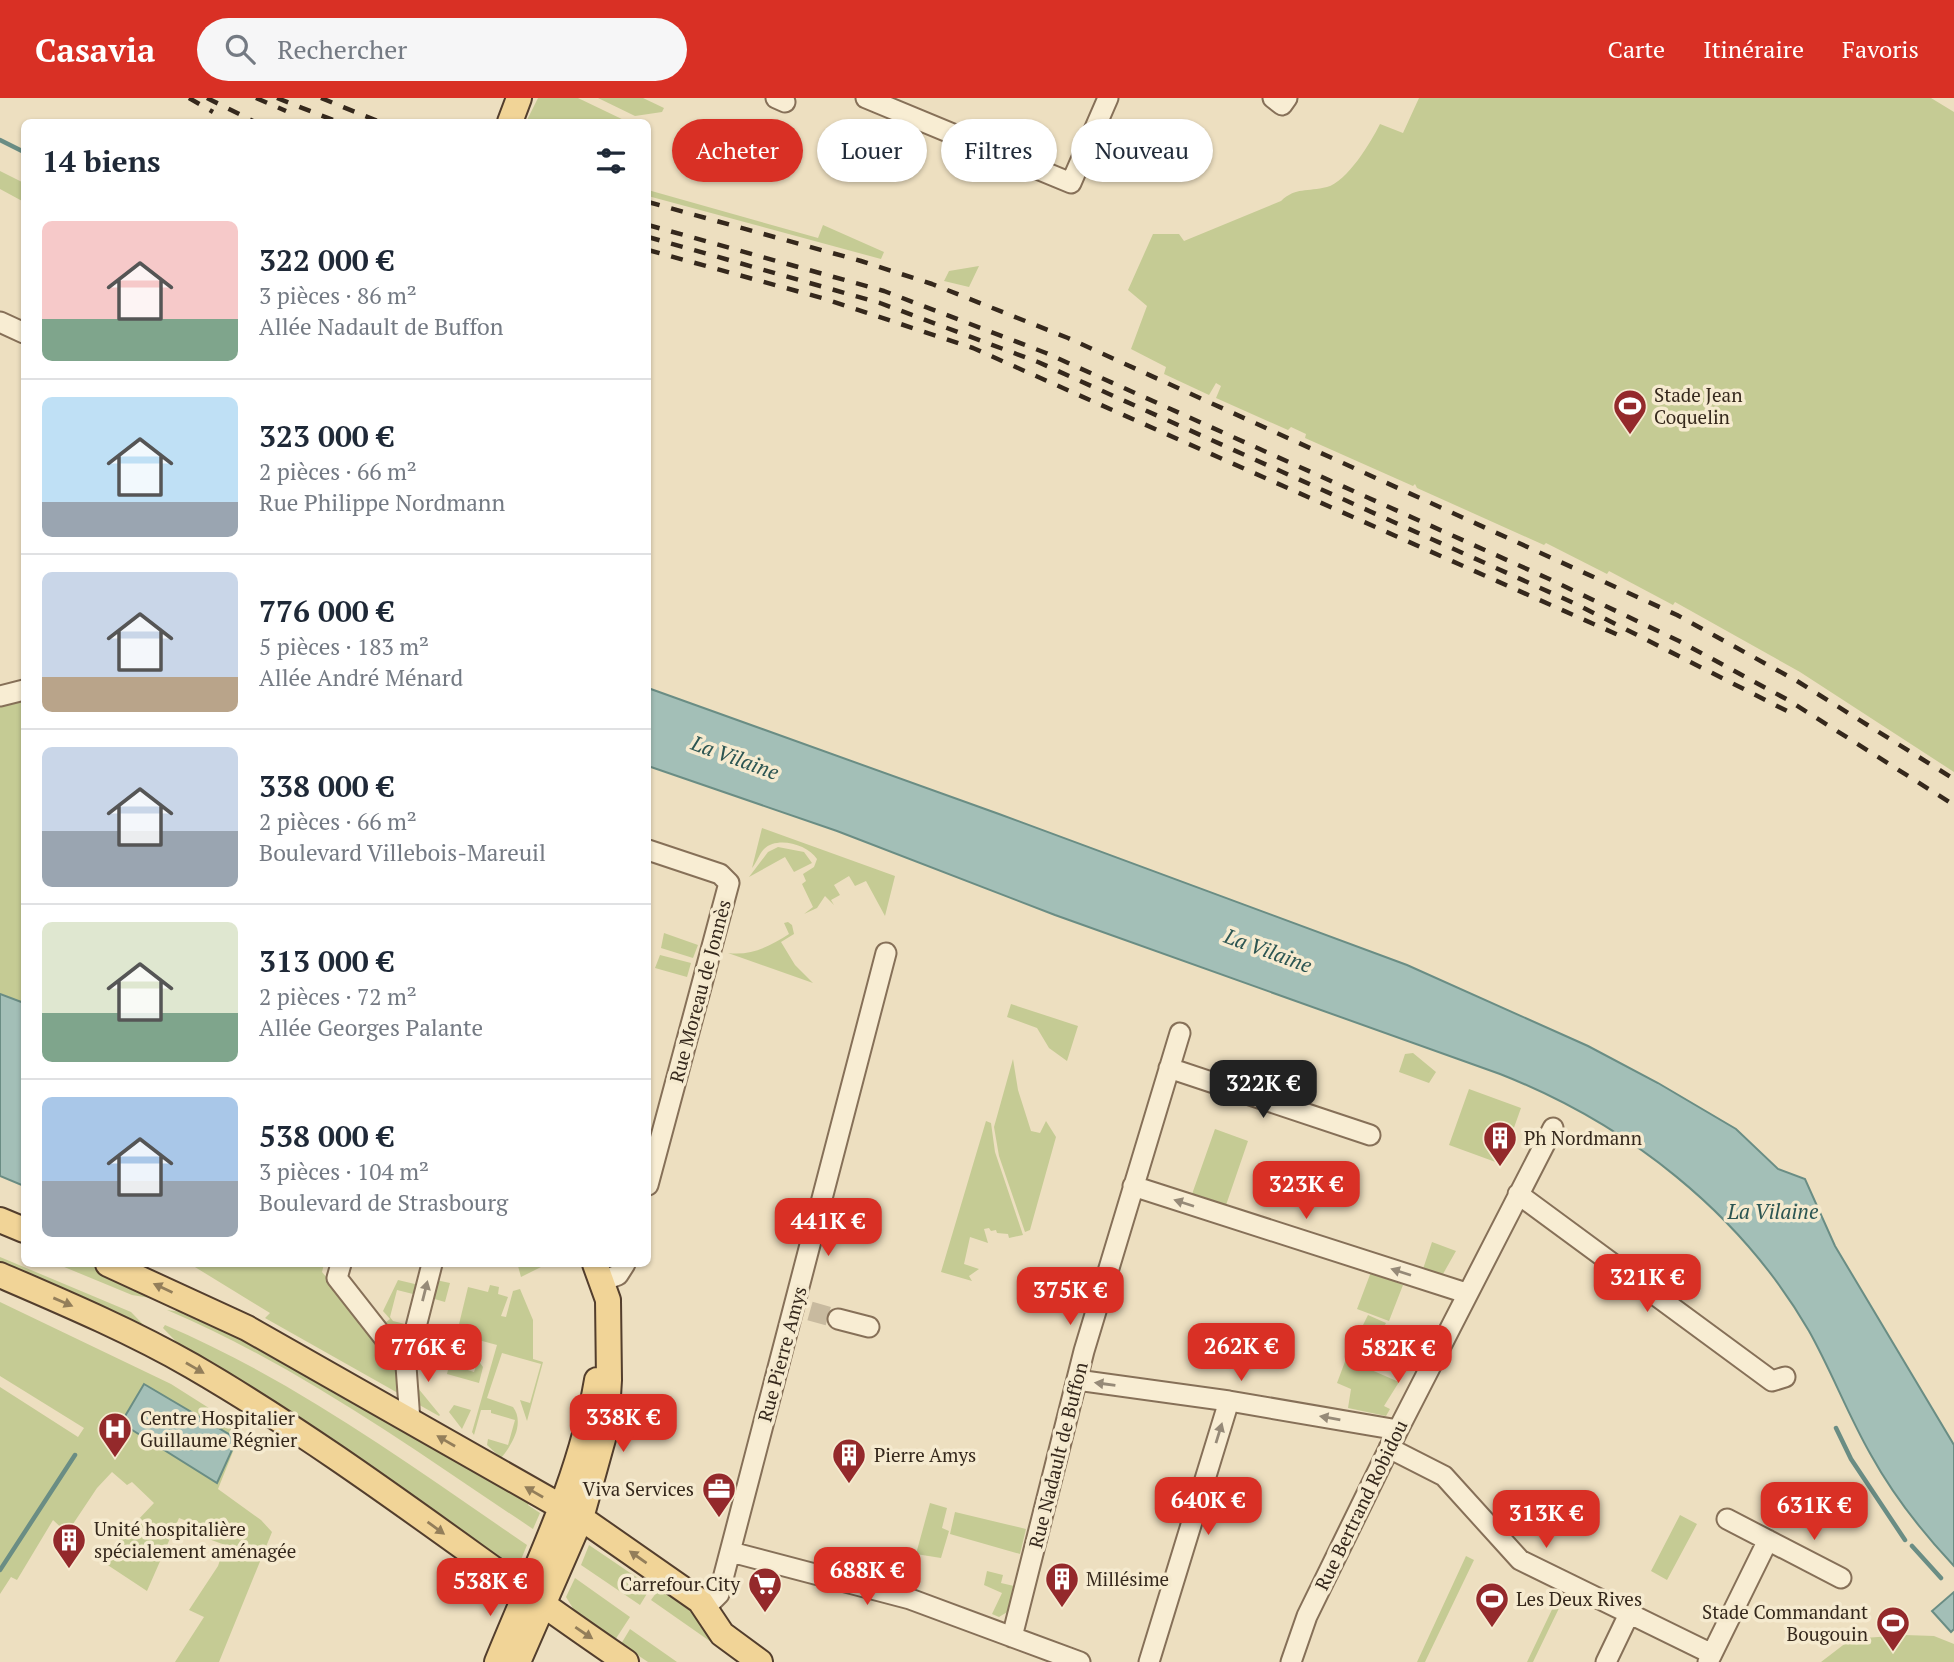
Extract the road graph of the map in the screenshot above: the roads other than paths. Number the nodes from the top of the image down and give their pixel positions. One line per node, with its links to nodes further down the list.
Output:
1 (519, 98): 4 (main road)
2 (866, 98): 3 (street)
3 (1108, 98)
4 (511, 119)
5 (0, 322): 6 (street)
6 (21, 332)
7 (21, 691): 8 (street)
8 (0, 696)
9 (651, 851): 15 (street, Rue Moreau de Jonnès)
10 (886, 953): 39 (street, Rue Pierre Amys)
11 (1180, 1033): 12 (street, Rue Nadault de Buffon)
12 (1169, 1068): 14 (street); 16 (street, Rue Nadault de Buffon)
13 (1553, 1128): 17 (street, Rue Bertrand Robidou)
14 (1370, 1135)
15 (651, 1174)
16 (1133, 1186): 26 (street, one-way to 16); 31 (street, Rue Nadault de Buffon)
17 (1518, 1194): 26 (street, Rue Bertrand Robidou); 30 (street)
18 (0, 1220): 19 (main road)
19 (21, 1229)
20 (115, 1267): 33 (main road, one-way to 20)
21 (431, 1267): 29 (street, one-way to 21)
22 (623, 1267): 24 (street)
23 (339, 1271): 29 (street)
24 (598, 1273): 36 (main road)
25 (0, 1275): 41 (main road, one-way to 41)
26 (1466, 1293): 34 (street, Rue Bertrand Robidou)
27 (838, 1319): 28 (street)
28 (869, 1327)
29 (406, 1366): 33 (street)
30 (1785, 1377)
31 (1077, 1380): 32 (street, one-way to 31); 44 (street, Rue Nadault de Buffon)
32 (1228, 1401): 34 (street, one-way to 32); 51 (street, one-way to 32)
33 (410, 1421): 36 (main road, one-way to 33)
34 (1398, 1430): 35 (street, Rue Bertrand Robidou)
35 (1389, 1448): 43 (street); 52 (street, Rue Bertrand Robidou)
36 (572, 1513): 41 (main road); 42 (main road, one-way to 36)
37 (1727, 1519): 38 (street)
38 (1768, 1541): 40 (street); 45 (street)
39 (731, 1552): 42 (street, Rue Pierre Amys); 44 (street)
40 (1841, 1578)
41 (535, 1600): 46 (main road); 47 (main road); 48 (main road, one-way to 48)
42 (705, 1608): 49 (main road)
43 (1629, 1614): 45 (street); 53 (street)
44 (1012, 1637): 50 (street)
45 (1710, 1658)
46 (497, 1662)
47 (518, 1662)
48 (626, 1662)
49 (760, 1662)
50 (1080, 1662)
51 (1149, 1662)
52 (1292, 1662)
53 (1606, 1662)

